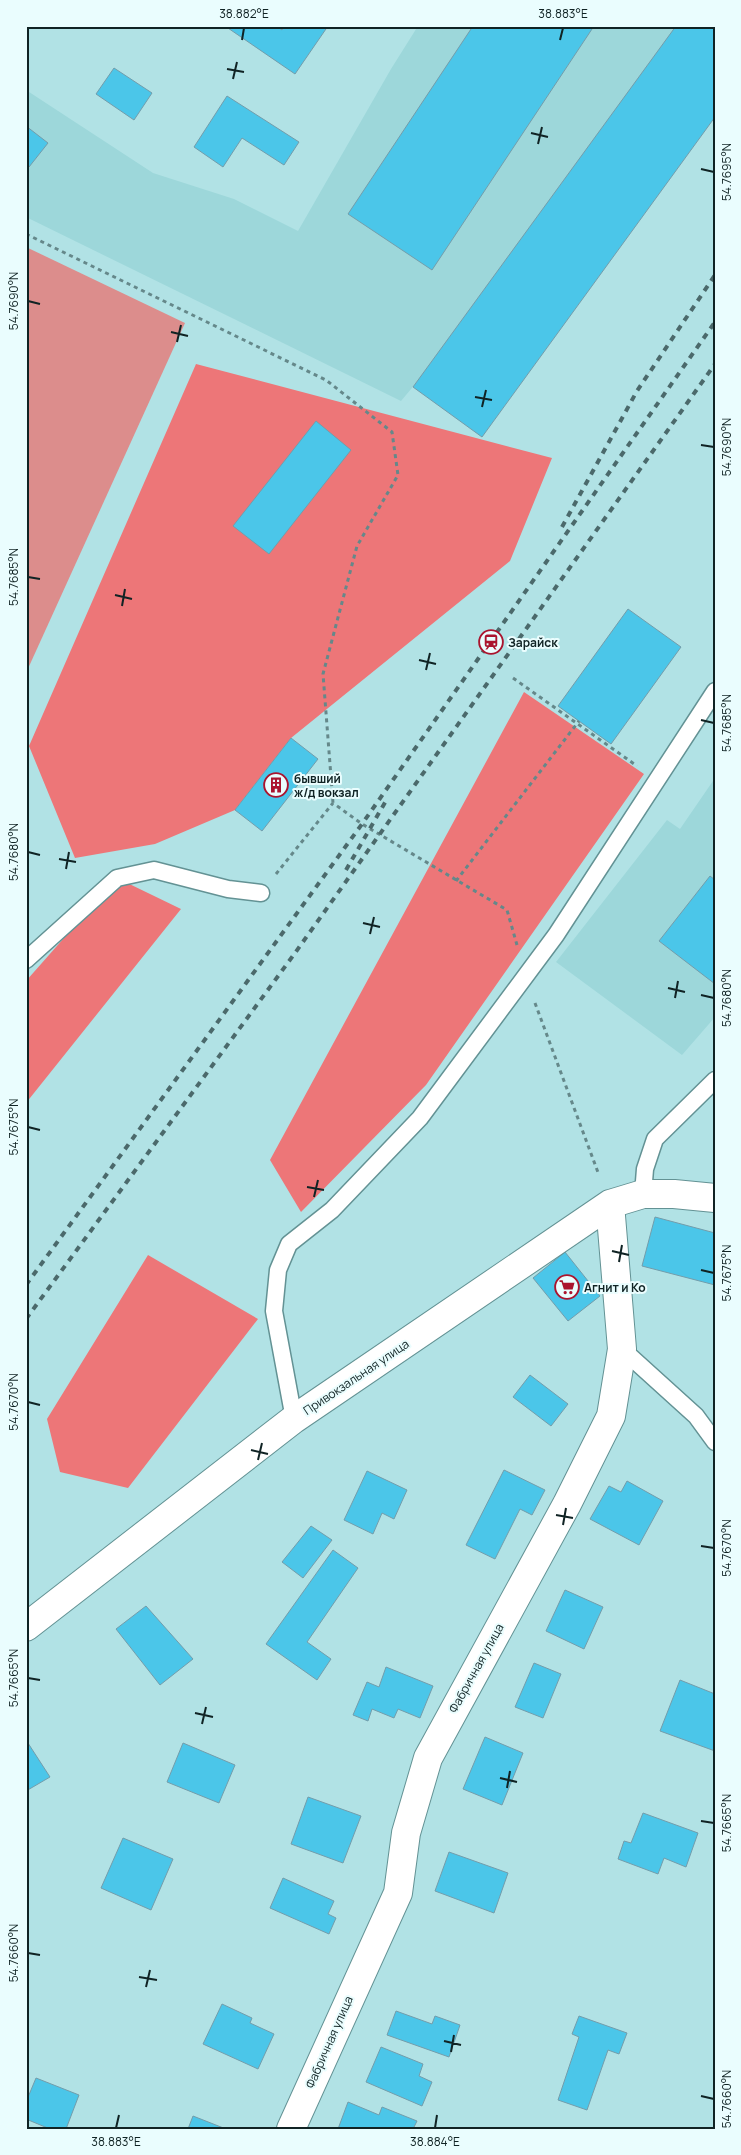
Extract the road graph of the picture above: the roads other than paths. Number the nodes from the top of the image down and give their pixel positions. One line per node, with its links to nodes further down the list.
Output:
1 (715, 691): 9 (lane)
2 (261, 893): 3 (lane)
3 (26, 960)
4 (715, 1080): 5 (lane)
5 (642, 1194): 6 (street, Привокзальная улица); 7 (street, Привокзальная улица)
6 (715, 1198)
7 (610, 1204): 8 (street, Фабричная улица); 9 (street, Привокзальная улица)
8 (622, 1349): 10 (lane); 12 (street, Фабричная улица)
9 (294, 1419): 11 (street, Привокзальная улица)
10 (715, 1442)
11 (26, 1627)
12 (290, 2129)

